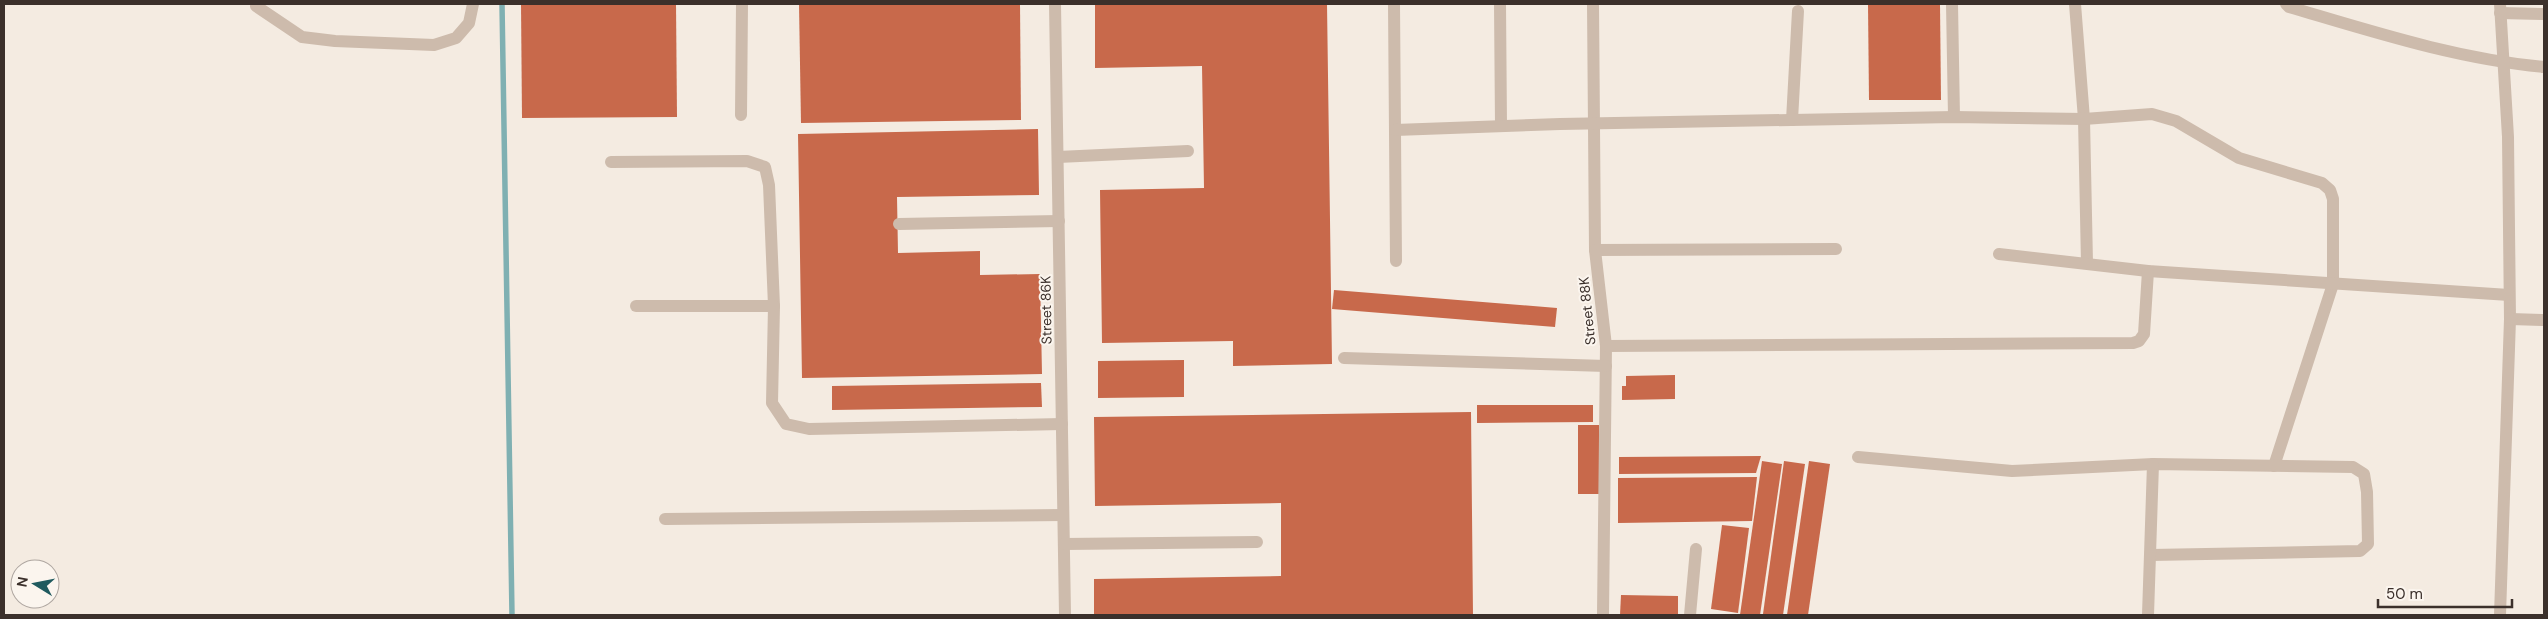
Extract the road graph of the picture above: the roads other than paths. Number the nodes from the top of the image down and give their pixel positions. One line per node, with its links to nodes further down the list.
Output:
1 (474, 4): 10 (street)
2 (742, 4): 16 (street)
3 (1055, 4): 24 (street, Street 86K)
4 (1394, 4): 22 (street)
5 (1500, 4): 21 (street)
6 (1593, 4): 20 (street, Street 88K)
7 (1952, 4): 17 (street)
8 (2075, 4): 18 (street)
9 (2286, 4): 14 (street)
10 (256, 6)
11 (2500, 8): 13 (street); 14 (street)
12 (1798, 11): 19 (street)
13 (2544, 14)
14 (2502, 63): 15 (street); 35 (street)
15 (2544, 67)
16 (742, 115)
17 (1954, 117): 18 (street); 19 (street)
18 (2084, 119): 32 (street); 34 (street)
19 (1792, 120): 20 (street)
20 (1594, 124): 21 (street); 29 (street, Street 88K)
21 (1501, 126): 22 (street)
22 (1395, 130): 31 (street)
23 (1188, 151): 24 (street)
24 (1058, 157): 26 (street, Street 86K)
25 (611, 162): 37 (street)
26 (1060, 221): 27 (street); 43 (street, Street 86K)
27 (899, 224)
28 (1836, 249): 29 (street)
29 (1595, 250): 40 (street, Street 88K)
30 (1999, 254): 32 (street)
31 (1396, 261)
32 (2086, 263): 33 (street)
33 (2148, 271): 34 (street); 40 (street)
34 (2333, 284): 35 (street); 46 (street)
35 (2509, 295): 38 (street)
36 (636, 306): 37 (street)
37 (774, 306): 43 (street)
38 (2510, 319): 39 (street); 57 (street)
39 (2544, 320)
40 (1606, 346): 42 (street, Street 88K)
41 (1344, 358): 42 (street)
42 (1606, 366): 54 (street, Street 88K)
43 (1062, 424): 47 (street, Street 86K)
44 (1858, 457): 45 (street)
45 (2153, 464): 46 (street); 52 (street)
46 (2274, 466): 52 (street)
47 (1063, 515): 48 (street); 50 (street, Street 86K)
48 (665, 519)
49 (1257, 542): 50 (street)
50 (1064, 544): 53 (street, Street 86K)
51 (1696, 549): 55 (street)
52 (2151, 555): 56 (street)
53 (1065, 615)
54 (1603, 615)
55 (1690, 615)
56 (2148, 615)
57 (2500, 615)

